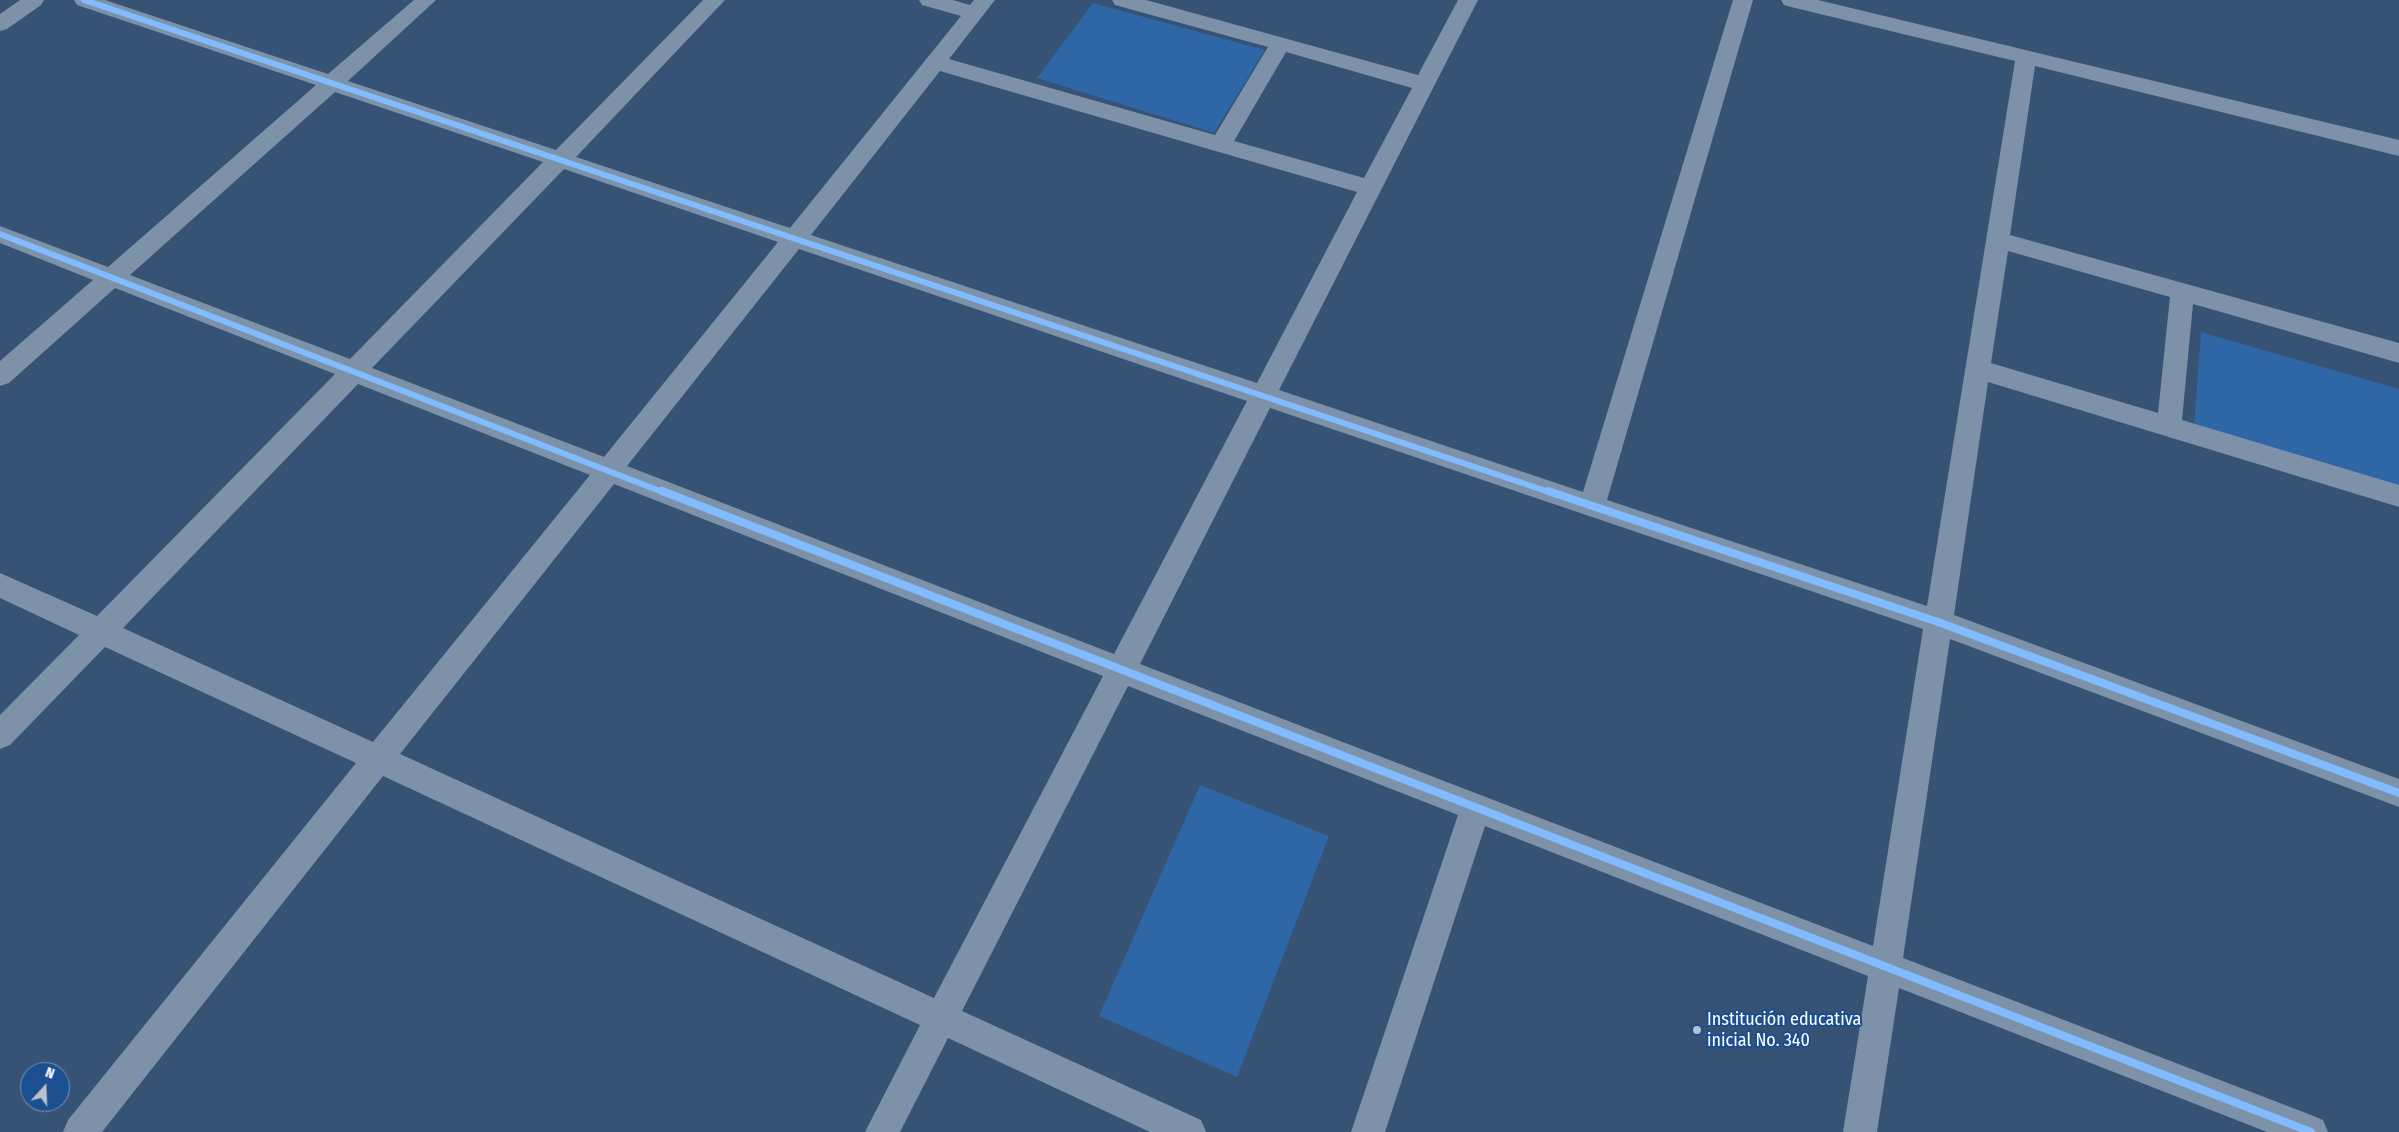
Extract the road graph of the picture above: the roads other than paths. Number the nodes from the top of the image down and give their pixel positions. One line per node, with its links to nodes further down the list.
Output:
1 (34, 0): 11 (street)
2 (84, 0): 15 (street)
3 (426, 0): 15 (street)
4 (715, 0): 19 (street)
5 (929, 0): 10 (street)
6 (1122, 0): 12 (street)
7 (1468, 0): 16 (street)
8 (1743, 0): 34 (street)
9 (1791, 0): 13 (street)
10 (980, 6): 14 (street)
11 (0, 24)
12 (1280, 44): 16 (street); 17 (street)
13 (2026, 57): 18 (street); 23 (street)
14 (936, 62): 17 (street); 22 (street)
15 (332, 83): 19 (street); 24 (street)
16 (1425, 84): 20 (street)
17 (1221, 144): 20 (street)
18 (2399, 148)
19 (560, 160): 22 (street); 28 (street)
20 (1371, 188): 30 (street)
21 (0, 234): 24 (street)
22 (794, 238): 30 (street); 32 (street)
23 (1998, 240): 25 (street); 27 (street)
24 (112, 277): 28 (street); 29 (street)
25 (2182, 294): 26 (street); 31 (street)
26 (2399, 354)
27 (1977, 369): 31 (street); 36 (street)
28 (354, 371): 32 (street); 37 (street)
29 (0, 376)
30 (1263, 396): 34 (street); 38 (street)
31 (2169, 427): 33 (street)
32 (608, 470): 38 (street); 40 (street)
33 (2399, 496)
34 (1592, 506): 36 (street)
35 (0, 585): 37 (street)
36 (1938, 622): 41 (street); 43 (street)
37 (101, 632): 39 (street); 40 (street)
38 (1122, 669): 42 (street); 44 (street)
39 (0, 735)
40 (377, 758): 44 (street); 45 (street)
41 (2399, 793)
42 (1476, 807): 43 (street); 48 (street)
43 (1886, 966): 49 (street); 50 (street)
44 (941, 1018): 46 (street); 47 (street)
45 (89, 1129)
46 (882, 1132)
47 (1189, 1132)
48 (1368, 1132)
49 (1860, 1132)
50 (2311, 1132)

